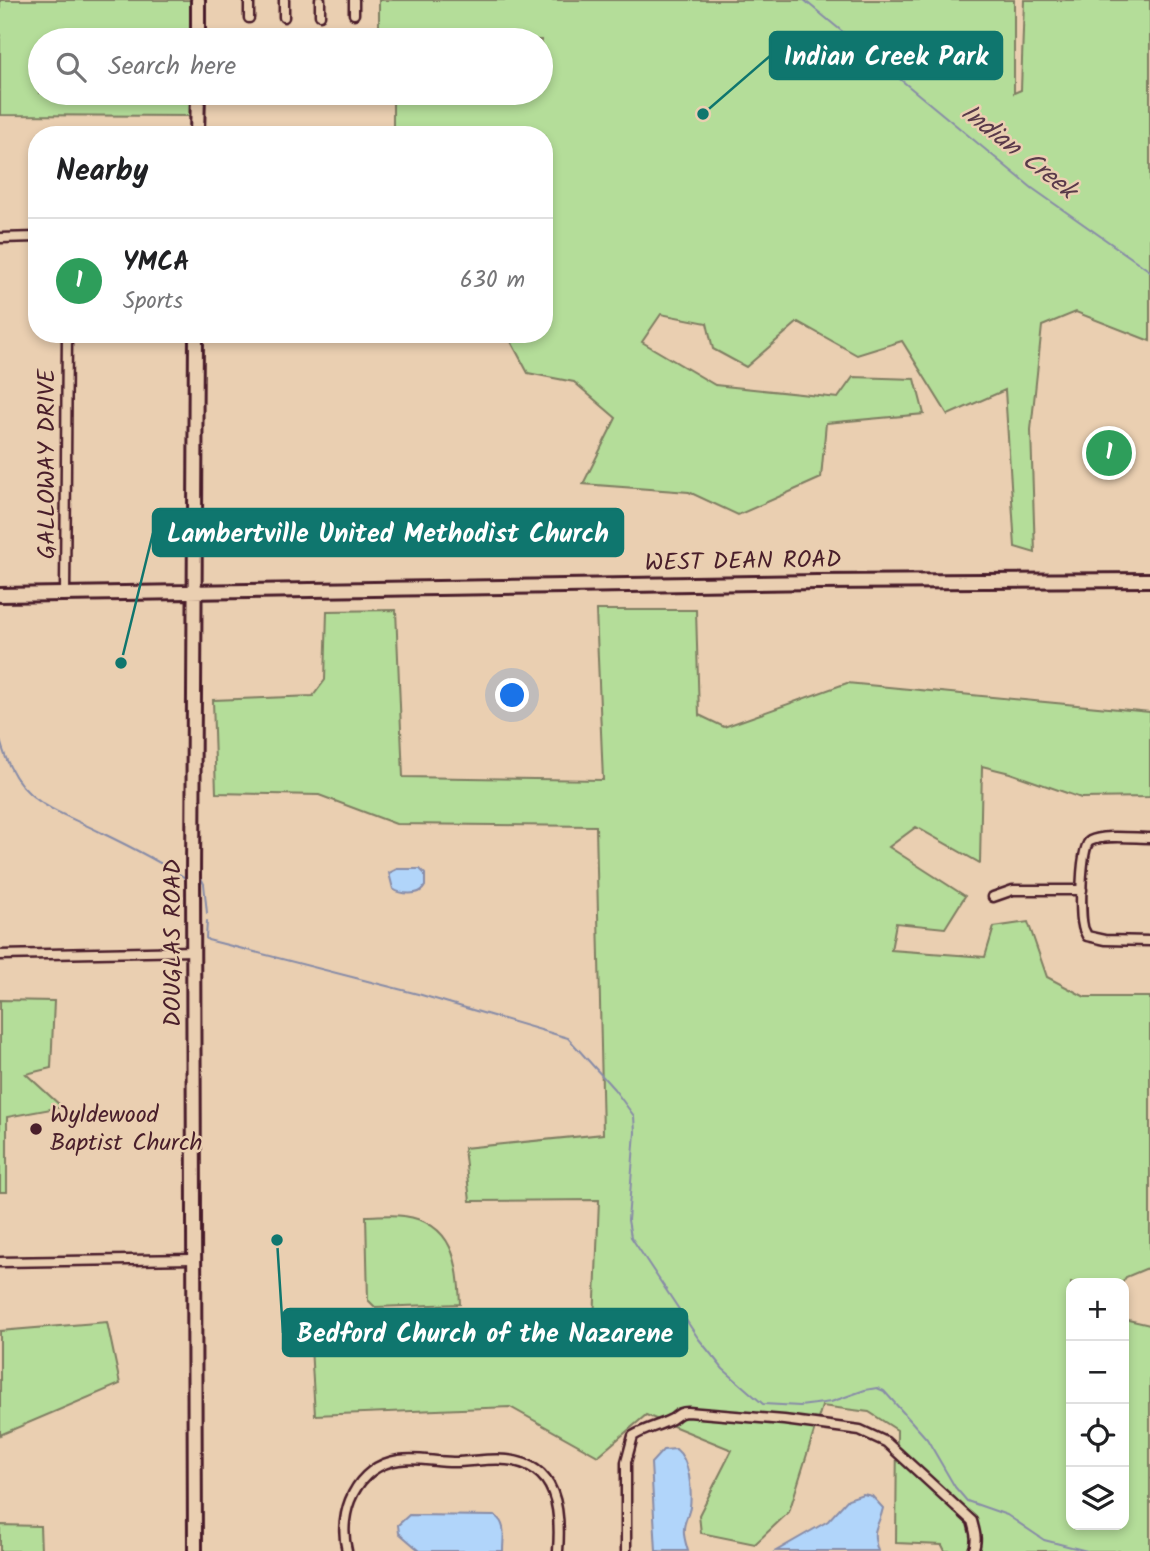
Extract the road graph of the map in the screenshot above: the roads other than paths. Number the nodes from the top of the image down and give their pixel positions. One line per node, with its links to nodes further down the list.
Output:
1 (198, 0): 10 (street)
2 (249, 0): 9 (street)
3 (284, 0): 8 (street)
4 (320, 0): 7 (street)
5 (354, 0): 6 (street)
6 (355, 14)
7 (320, 15)
8 (284, 16)
9 (249, 18)
10 (198, 28)
11 (198, 105): 12 (street)
12 (197, 126)
13 (28, 237): 14 (street)
14 (0, 238)
15 (67, 343): 19 (street, GALLOWAY DRIVE)
16 (196, 343): 18 (street, DOUGLAS ROAD)
17 (1150, 580): 18 (street, WEST DEAN ROAD)
18 (195, 590): 19 (street, WEST DEAN ROAD); 25 (street, DOUGLAS ROAD)
19 (65, 594): 20 (street, WEST DEAN ROAD)
20 (0, 596)
21 (1150, 838): 22 (street)
22 (1082, 890): 23 (street); 24 (street)
23 (993, 897)
24 (1150, 941)
25 (194, 951): 26 (street); 27 (street, DOUGLAS ROAD)
26 (0, 955)
27 (193, 1259): 28 (street); 29 (street, DOUGLAS ROAD)
28 (0, 1262)
29 (195, 1551)
30 (347, 1551): 31 (street)
31 (558, 1551)
32 (626, 1551): 33 (street)
33 (973, 1551)

